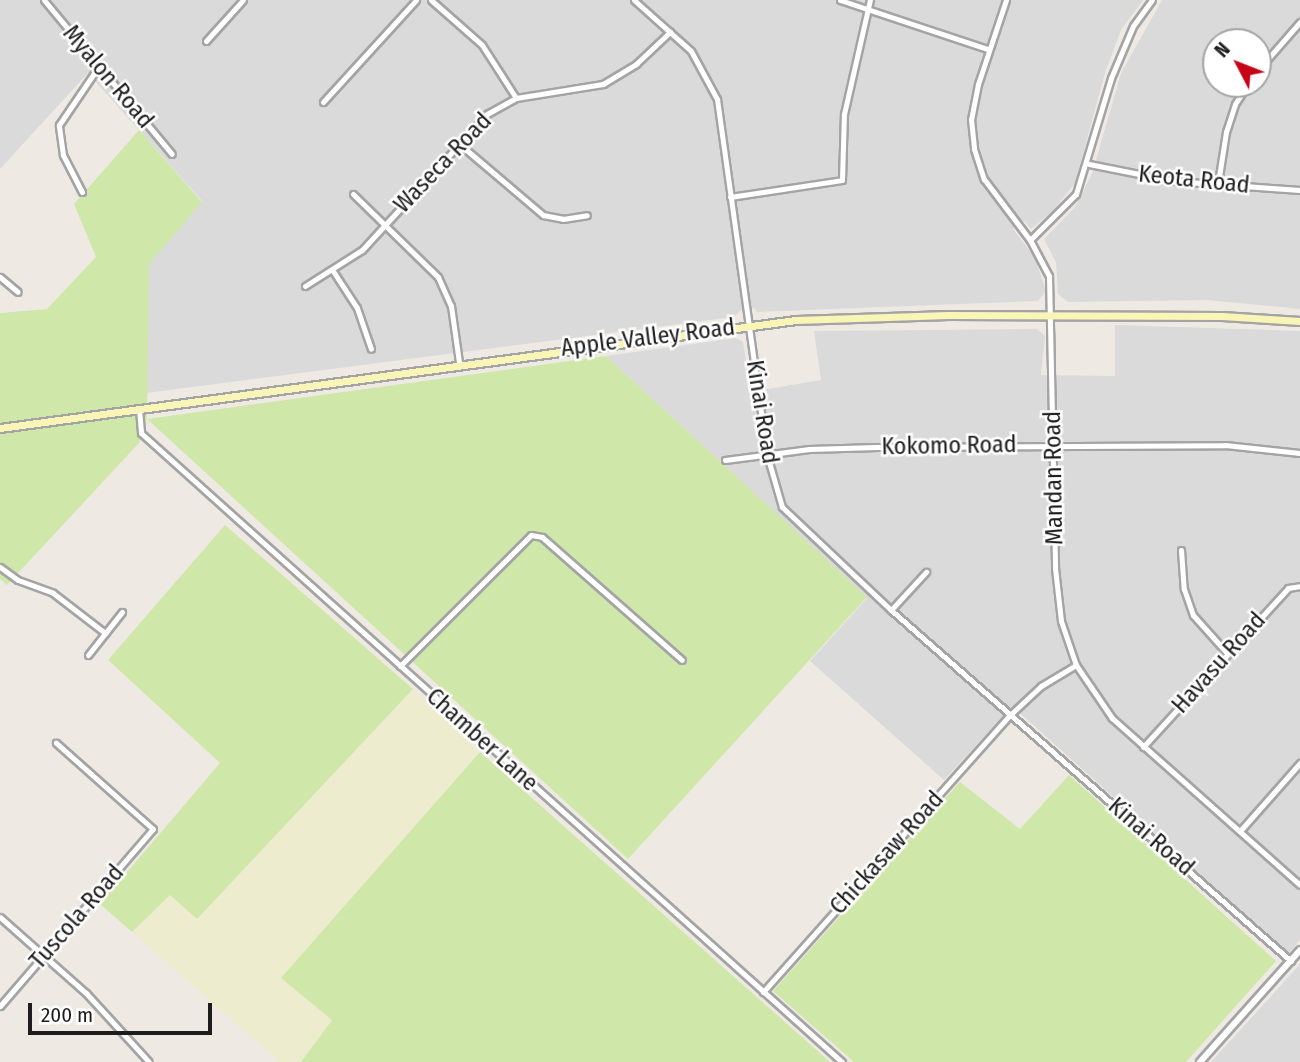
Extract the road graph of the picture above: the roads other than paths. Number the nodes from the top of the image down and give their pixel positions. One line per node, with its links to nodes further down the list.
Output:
1 (44, 0): 16 (street, Myalon Road)
2 (243, 0): 13 (street)
3 (416, 0): 19 (street)
4 (431, 0): 17 (street)
5 (634, 0): 12 (street, Kinai Road)
6 (840, 0): 10 (street)
7 (870, 0): 10 (street)
8 (1006, 0): 14 (street, Mandan Road)
9 (1152, 0): 22 (street)
10 (866, 10): 14 (street); 27 (street)
11 (1300, 22): 15 (street)
12 (670, 32): 17 (street, Waseca Road); 27 (street, Kinai Road)
13 (206, 41)
14 (987, 49): 30 (street, Mandan Road)
15 (1272, 54)
16 (99, 66): 21 (street, Myalon Road); 25 (street)
17 (516, 98): 20 (street, Waseca Road)
18 (1239, 98): 23 (street)
19 (323, 102)
20 (457, 142): 28 (street); 29 (street, Waseca Road)
21 (172, 154)
22 (1088, 164): 23 (street, Keota Road); 30 (street)
23 (1218, 183): 24 (street, Keota Road)
24 (1300, 190)
25 (82, 192)
26 (353, 194): 29 (street)
27 (730, 197): 37 (street, Kinai Road)
28 (587, 215)
29 (385, 223): 31 (street, Waseca Road); 39 (street)
30 (1030, 240): 35 (street, Mandan Road)
31 (333, 271): 33 (street, Waseca Road); 38 (street)
32 (0, 277): 34 (street)
33 (304, 286)
34 (18, 292)
35 (1053, 316): 36 (main road, Apple Valley Road); 37 (main road, Apple Valley Road); 42 (street, Mandan Road)
36 (1300, 321)
37 (750, 325): 39 (main road, Apple Valley Road); 44 (street, Kinai Road)
38 (371, 349)
39 (459, 362): 40 (main road, Apple Valley Road)
40 (139, 409): 41 (main road, Apple Valley Road); 57 (street, Chamber Lane)
41 (0, 428)
42 (1053, 445): 43 (street, Kokomo Road); 44 (street, Kokomo Road); 56 (street, Mandan Road)
43 (1300, 453)
44 (767, 455): 45 (street, Kokomo Road); 50 (street, Kinai Road)
45 (725, 460)
46 (1181, 550): 53 (street)
47 (0, 567): 52 (street)
48 (926, 572): 50 (street)
49 (1300, 586): 53 (street, Havasu Road)
50 (891, 610): 58 (street, Kinai Road)
51 (122, 612): 52 (street)
52 (105, 633): 54 (street)
53 (1227, 653): 60 (street, Havasu Road)
54 (88, 655)
55 (682, 660): 57 (street)
56 (1076, 665): 58 (street); 60 (street, Mandan Road)
57 (400, 666): 68 (street, Chamber Lane)
58 (1011, 714): 67 (street, Kinai Road); 68 (street, Chickasaw Road)
59 (56, 743): 66 (street, Tuscola Road)
60 (1143, 747): 62 (street, Mandan Road)
61 (1300, 763): 62 (street)
62 (1240, 831): 63 (street, Mandan Road)
63 (1300, 885)
64 (0, 917): 66 (street)
65 (1300, 950): 67 (street)
66 (43, 956): 69 (street, Tuscola Road); 70 (street)
67 (1291, 961): 72 (street)
68 (763, 992): 71 (street, Chamber Lane)
69 (0, 1006)
70 (149, 1062)
71 (842, 1062)
72 (1200, 1062)

